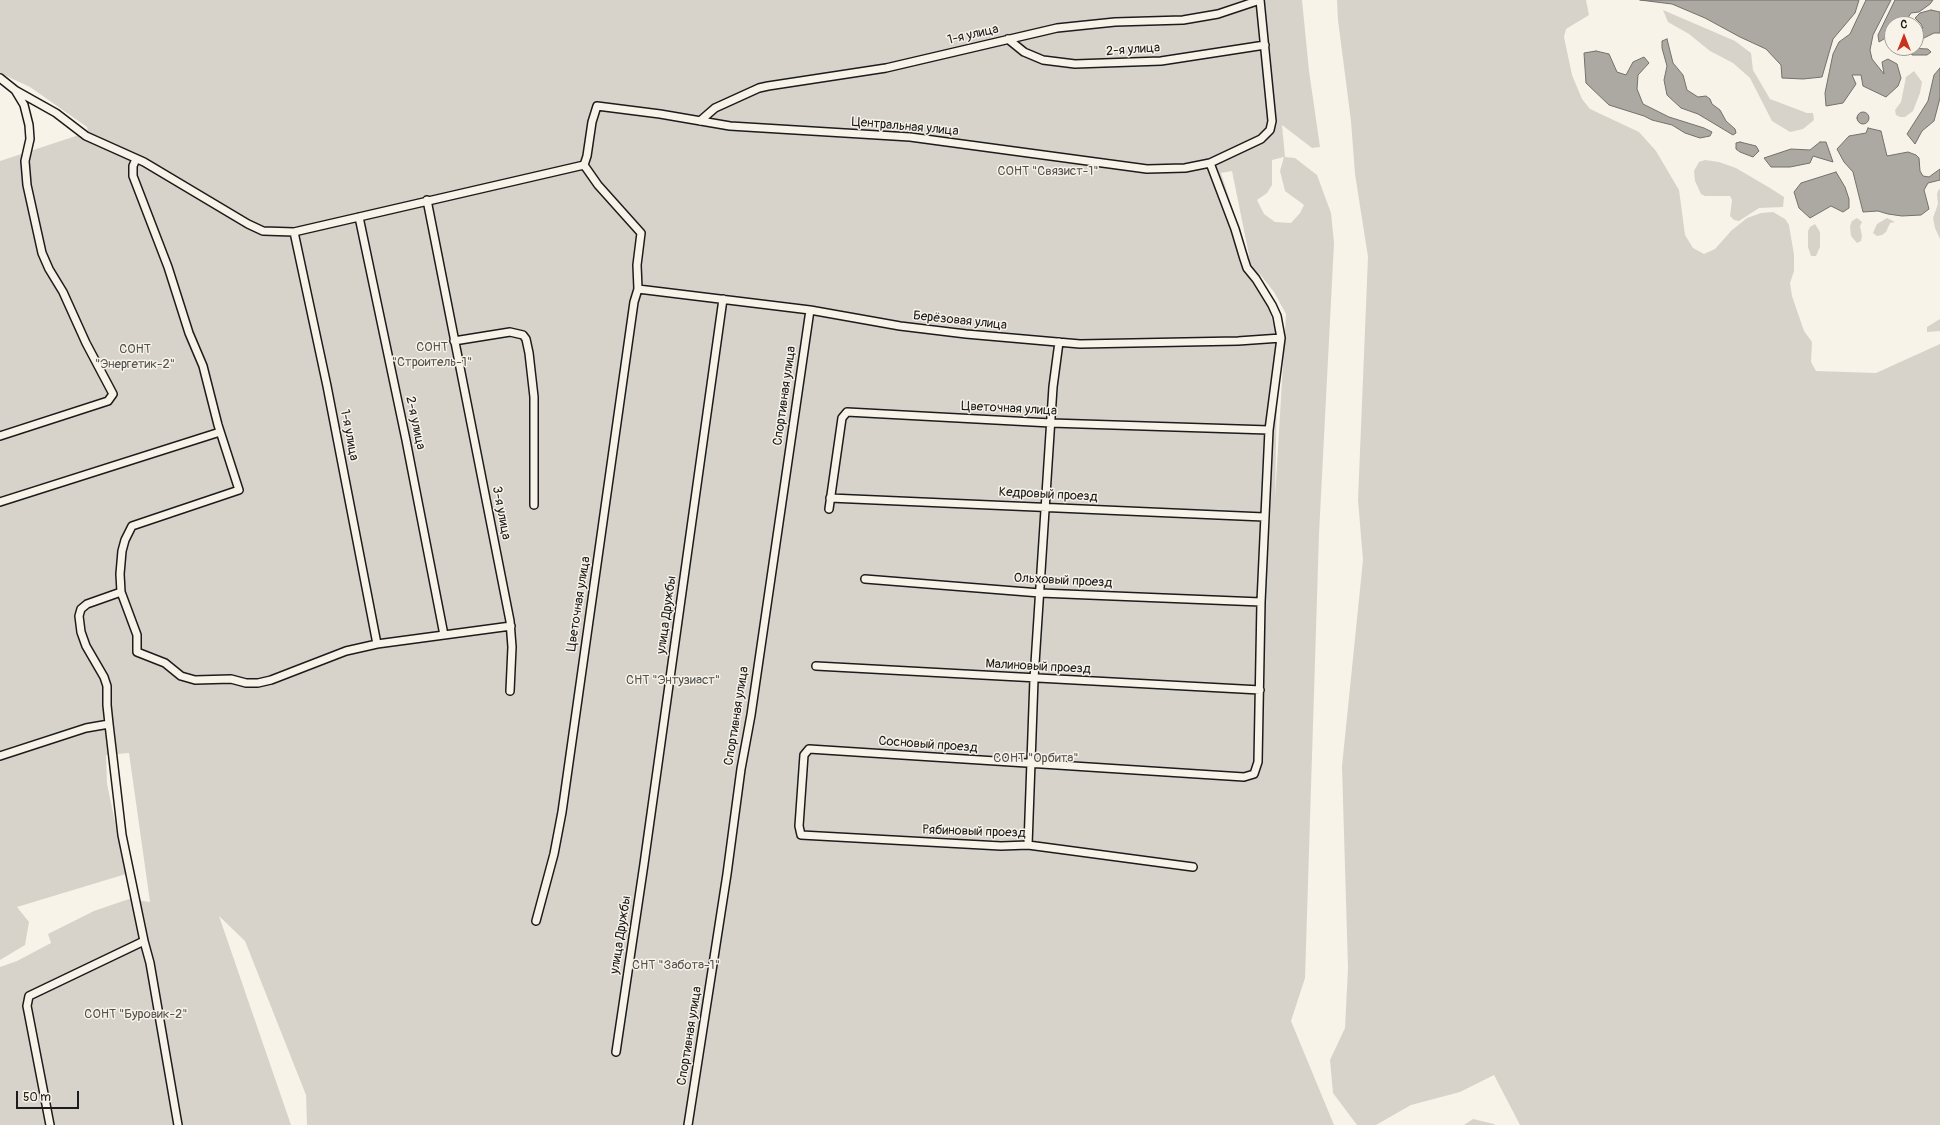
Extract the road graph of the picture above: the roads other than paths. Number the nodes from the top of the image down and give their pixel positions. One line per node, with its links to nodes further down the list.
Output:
1 (1260, 0): 2 (street, 1-я улица); 3 (street, Центральная улица)
2 (1008, 39): 3 (street, 2-я улица); 6 (street, 1-я улица)
3 (1265, 45): 8 (street, Центральная улица)
4 (0, 78): 5 (street)
5 (15, 90): 7 (street); 22 (street)
6 (700, 121): 8 (street, Центральная улица); 9 (street, Центральная улица)
7 (136, 158): 12 (street); 21 (street)
8 (1210, 163): 16 (street)
9 (584, 165): 10 (street); 13 (street, Цветочная улица)
10 (427, 200): 11 (street); 17 (street, 3-я улица)
11 (359, 217): 12 (street); 34 (street, 2-я улица)
12 (294, 232): 35 (street, 1-я улица)
13 (638, 289): 14 (street, Берёзовая улица); 46 (street, Цветочная улица)
14 (723, 299): 15 (street, Берёзовая улица); 48 (street, улица Дружбы)
15 (810, 310): 18 (street, Берёзовая улица); 51 (street, Спортивная улица)
16 (1281, 338): 18 (street, Берёзовая улица); 20 (street)
17 (454, 341): 25 (street); 33 (street, 3-я улица)
18 (1058, 342): 19 (street)
19 (1051, 423): 20 (street, Цветочная улица); 23 (street, Цветочная улица); 26 (street)
20 (1270, 430): 28 (street)
21 (220, 432): 24 (street); 30 (street)
22 (0, 436)
23 (830, 498): 26 (street, Кедровый проезд); 27 (street, Цветочная улица)
24 (0, 502)
25 (534, 505)
26 (1046, 506): 28 (street, Кедровый проезд); 31 (street)
27 (829, 509)
28 (1264, 517): 32 (street)
29 (865, 579): 31 (street, Ольховый проезд)
30 (121, 592): 35 (street); 40 (street)
31 (1040, 593): 32 (street, Ольховый проезд); 37 (street)
32 (1261, 602): 38 (street)
33 (511, 626): 34 (street); 39 (street, 3-я улица)
34 (444, 635): 35 (street)
35 (377, 644)
36 (816, 666): 37 (street, Малиновый проезд)
37 (1034, 679): 38 (street, Малиновый проезд); 42 (street)
38 (1260, 690): 42 (street, Сосновый проезд)
39 (510, 691)
40 (109, 724): 41 (street); 47 (street)
41 (0, 756)
42 (1030, 763): 43 (street, Сосновый проезд); 44 (street)
43 (802, 788): 44 (street, Рябиновый проезд)
44 (1028, 845): 45 (street, Рябиновый проезд)
45 (1193, 867)
46 (536, 921)
47 (144, 941): 49 (street); 50 (street)
48 (616, 1052)
49 (50, 1125)
50 (178, 1125)
51 (688, 1125)

